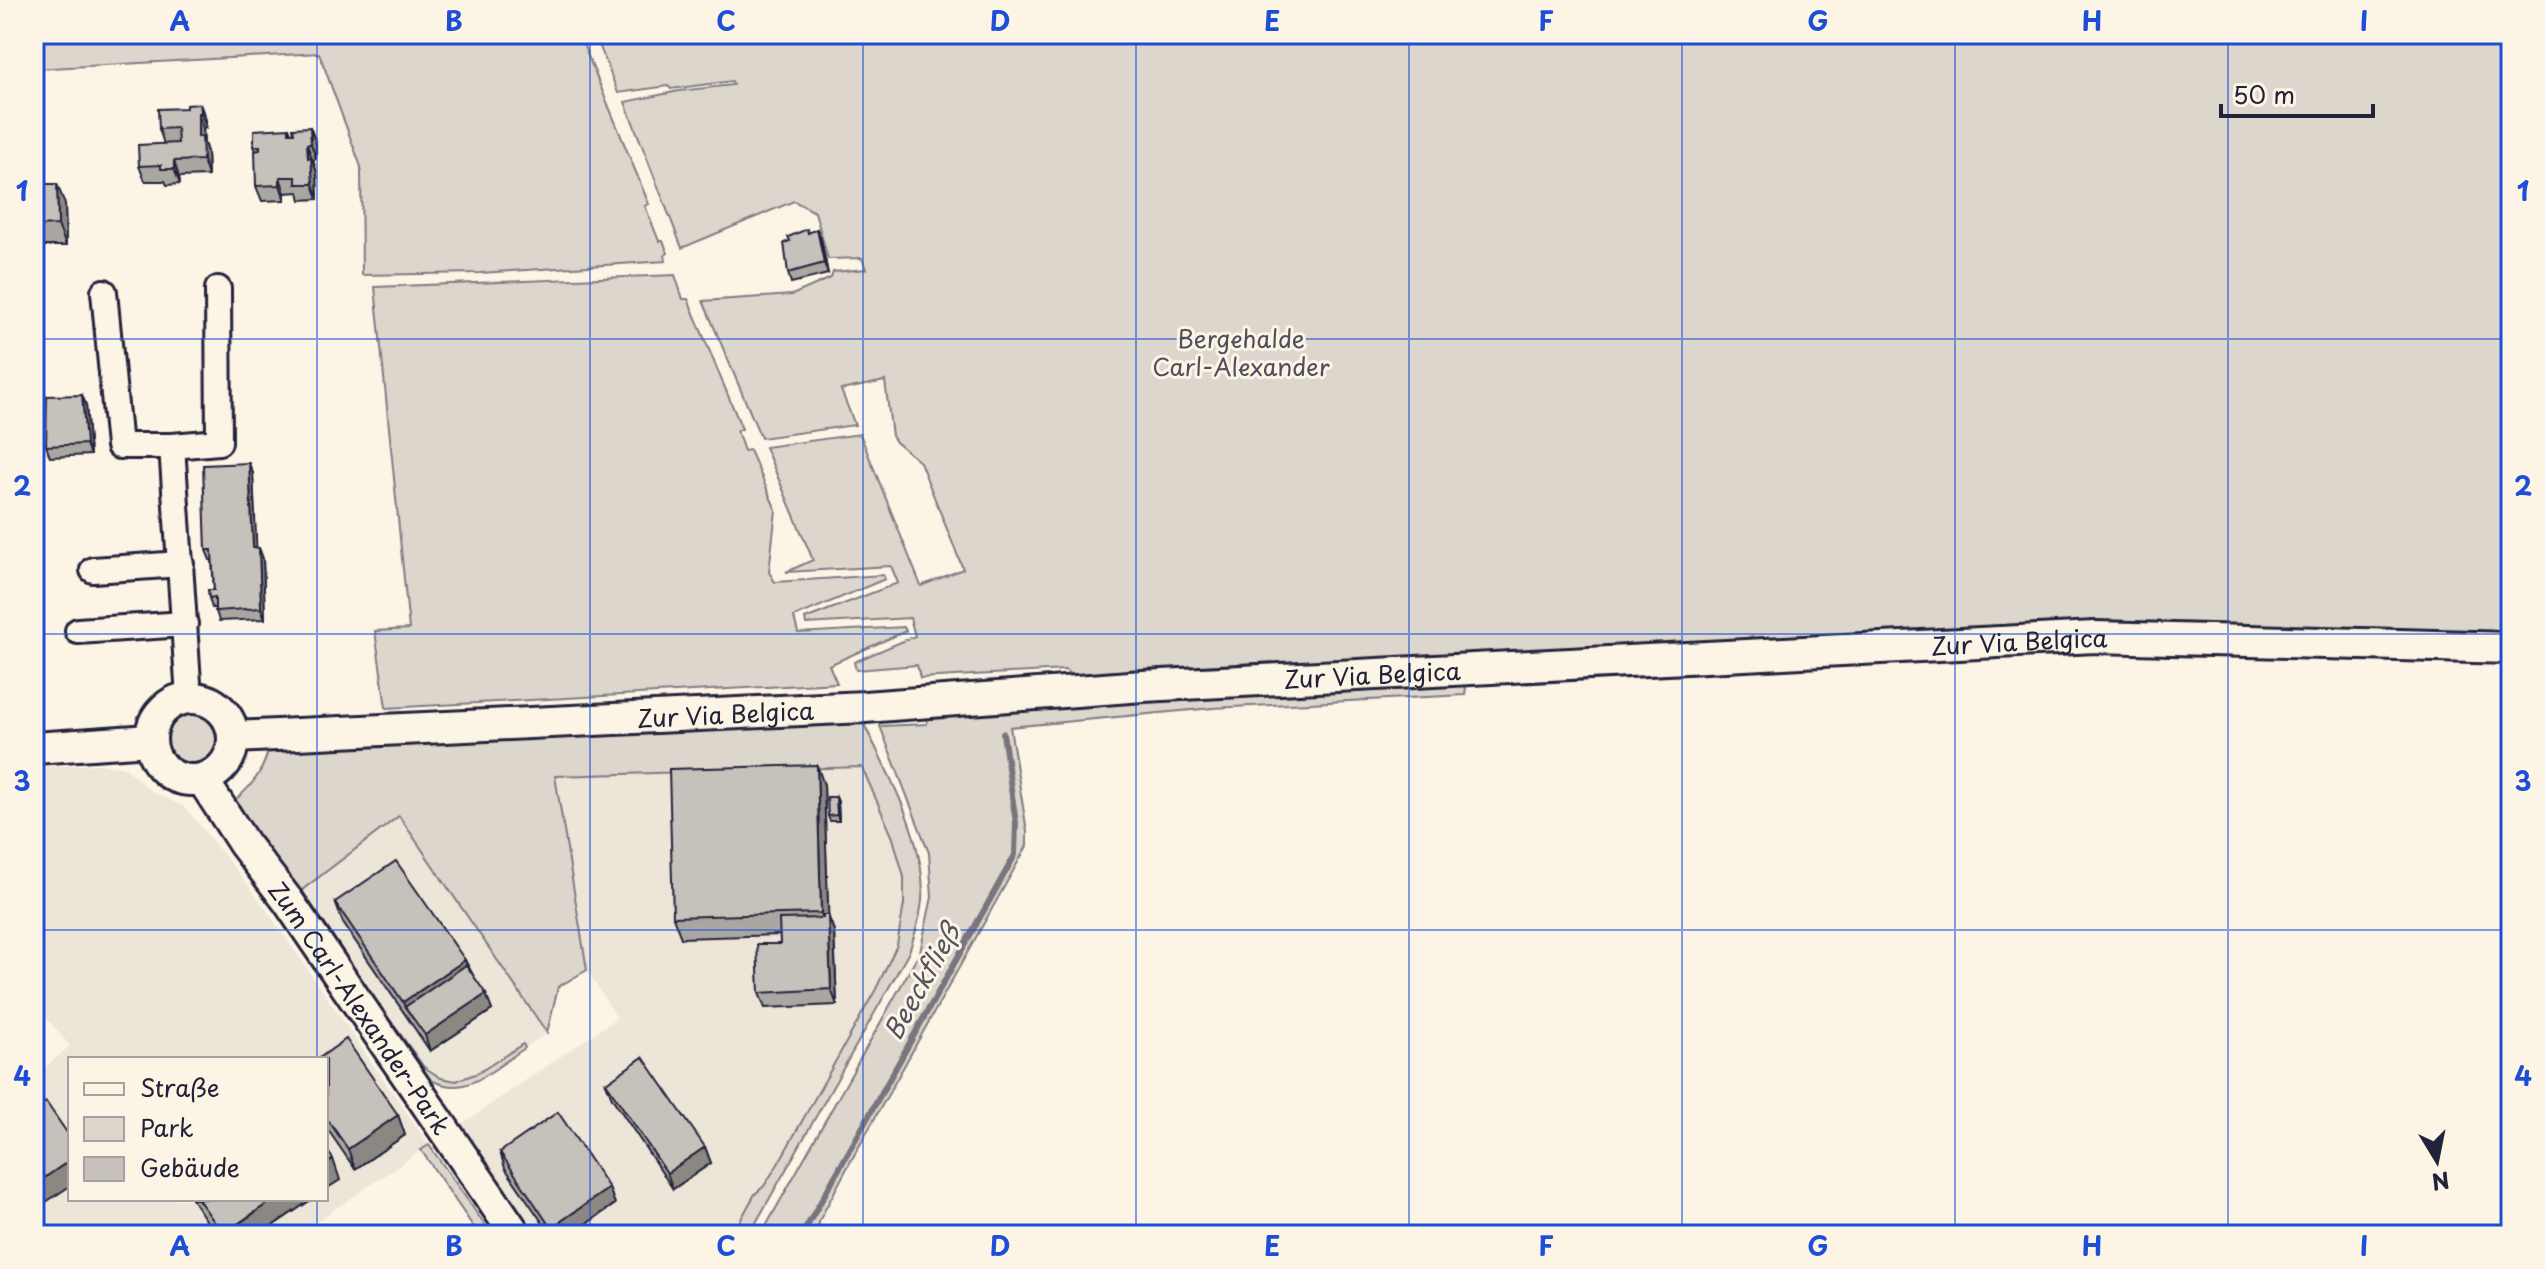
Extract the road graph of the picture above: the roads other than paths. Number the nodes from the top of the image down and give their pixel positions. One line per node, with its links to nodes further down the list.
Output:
1 (218, 289): 3 (street)
2 (104, 292): 3 (street)
3 (172, 446): 4 (street)
4 (181, 564): 5 (street); 6 (street)
5 (93, 570)
6 (185, 624): 7 (street); 9 (street)
7 (78, 631)
8 (2511, 648): 10 (street, Zur Via Belgica)
9 (189, 697): 10 (street); 11 (street)
10 (234, 737): 13 (street)
11 (150, 740): 12 (street); 13 (street)
12 (34, 748)
13 (202, 779): 14 (street, Zum Carl-Alexander-Park)
14 (516, 1235)

